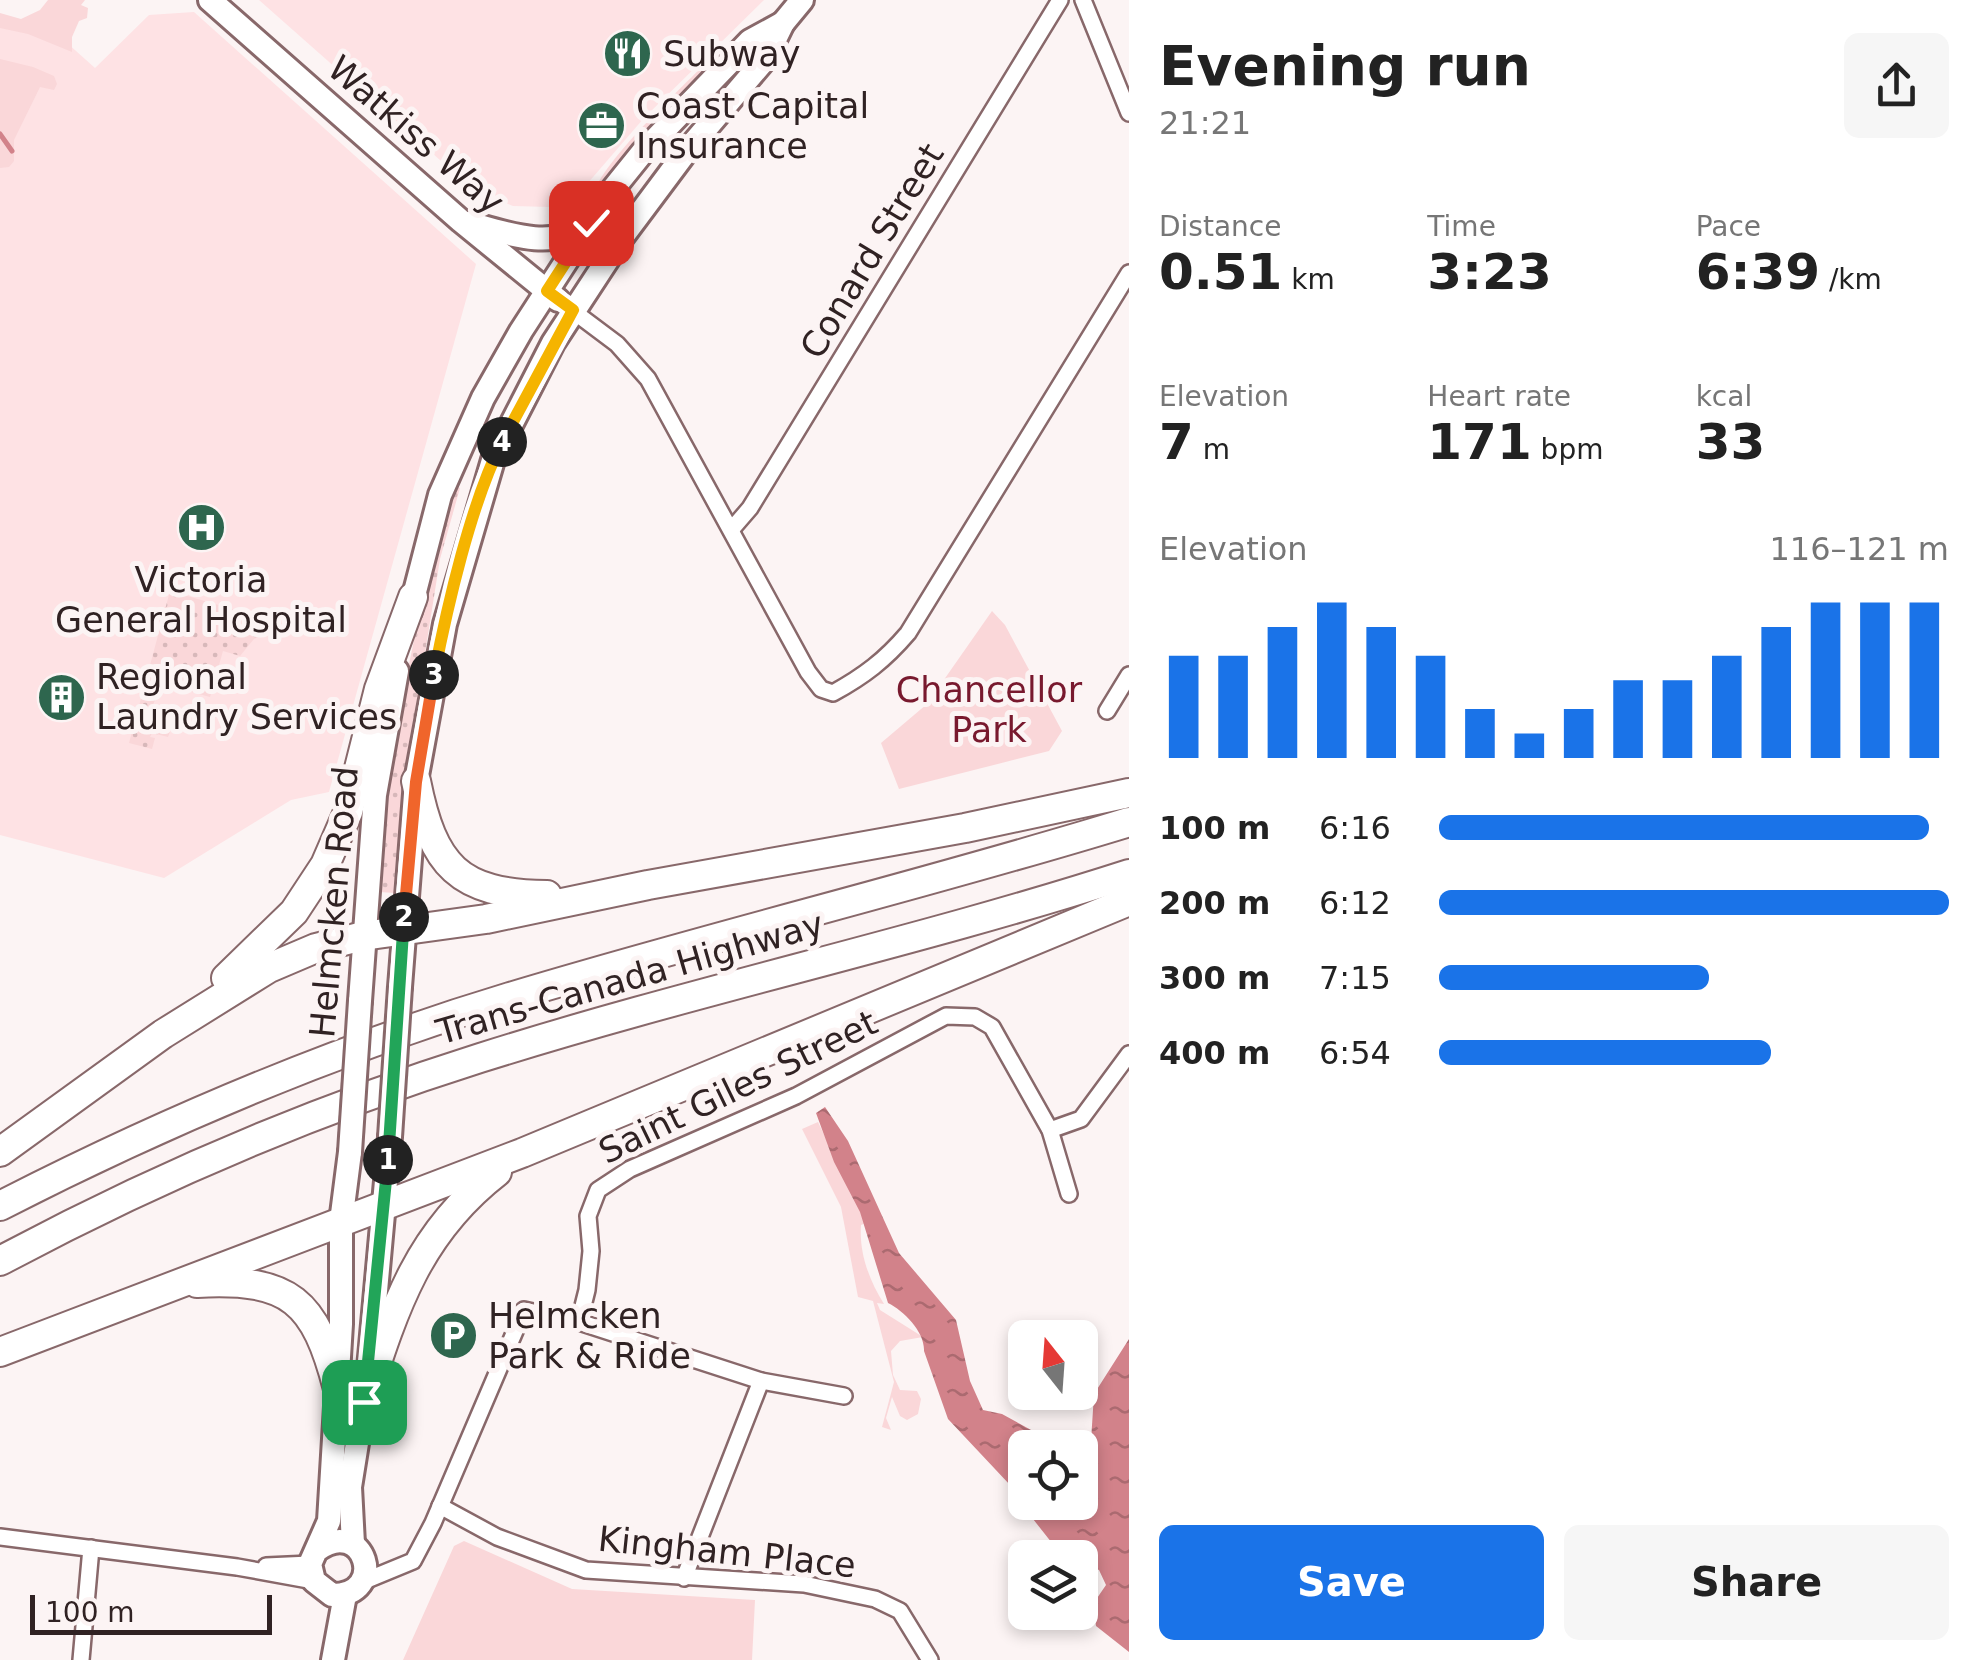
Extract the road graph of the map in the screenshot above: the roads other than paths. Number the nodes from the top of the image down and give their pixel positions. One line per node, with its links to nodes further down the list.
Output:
1 (802, 0): 5 (main road, Helmcken Road)
2 (1060, 0): 12 (street, Conard Street)
3 (1083, 0): 6 (street)
4 (208, 3): 7 (main road, Watkiss Way)
5 (782, 22): 8 (main road, Helmcken Road); 11 (main road, Helmcken Road)
6 (1129, 113)
7 (461, 221): 8 (main road); 10 (main road, Watkiss Way)
8 (591, 223): 10 (main road, Helmcken Road)
9 (1129, 273): 12 (street)
10 (547, 291): 11 (main road, Watkiss Way); 13 (main road, Helmcken Road)
11 (573, 310): 12 (street); 16 (main road, Helmcken Road)
12 (731, 530)
13 (413, 597): 23 (main road, Helmcken Road); 24 (highway)
14 (1129, 676): 15 (street)
15 (1107, 711)
16 (416, 782): 20 (highway); 22 (main road, Helmcken Road)
17 (1129, 793): 20 (highway)
18 (1129, 822): 30 (highway, Trans-Canada Highway)
19 (1129, 874): 33 (highway, Trans-Canada Highway)
20 (648, 885): 22 (highway)
21 (1129, 901): 28 (highway)
22 (403, 933): 23 (highway); 31 (main road, Helmcken Road, bridge)
23 (363, 936): 24 (highway); 32 (main road, Helmcken Road, bridge)
24 (162, 1034): 27 (highway)
25 (1129, 1054): 26 (street)
26 (1050, 1130): 29 (street); 35 (street, Saint Giles Street)
27 (0, 1152)
28 (522, 1153): 31 (highway); 40 (highway)
29 (1069, 1194)
30 (0, 1206)
31 (383, 1207): 32 (highway); 40 (main road, Helmcken Road)
32 (341, 1222): 34 (highway); 38 (main road, Helmcken Road)
33 (0, 1262)
34 (171, 1284): 36 (highway); 38 (highway)
35 (580, 1322): 37 (street); 41 (street)
36 (0, 1352)
37 (761, 1382): 39 (street); 46 (street)
38 (338, 1390): 45 (main road, Helmcken Road)
39 (844, 1396)
40 (364, 1402): 43 (main road, Helmcken Road)
41 (440, 1506): 45 (street); 46 (street, Kingham Place)
42 (0, 1538): 44 (street)
43 (353, 1544): 45 (main road); 45 (main road)
44 (91, 1548): 45 (street); 47 (street)
45 (335, 1576): 48 (main road, Helmcken Road)
46 (684, 1578): 49 (street, Kingham Place)
47 (81, 1660)
48 (333, 1660)
49 (930, 1660)

